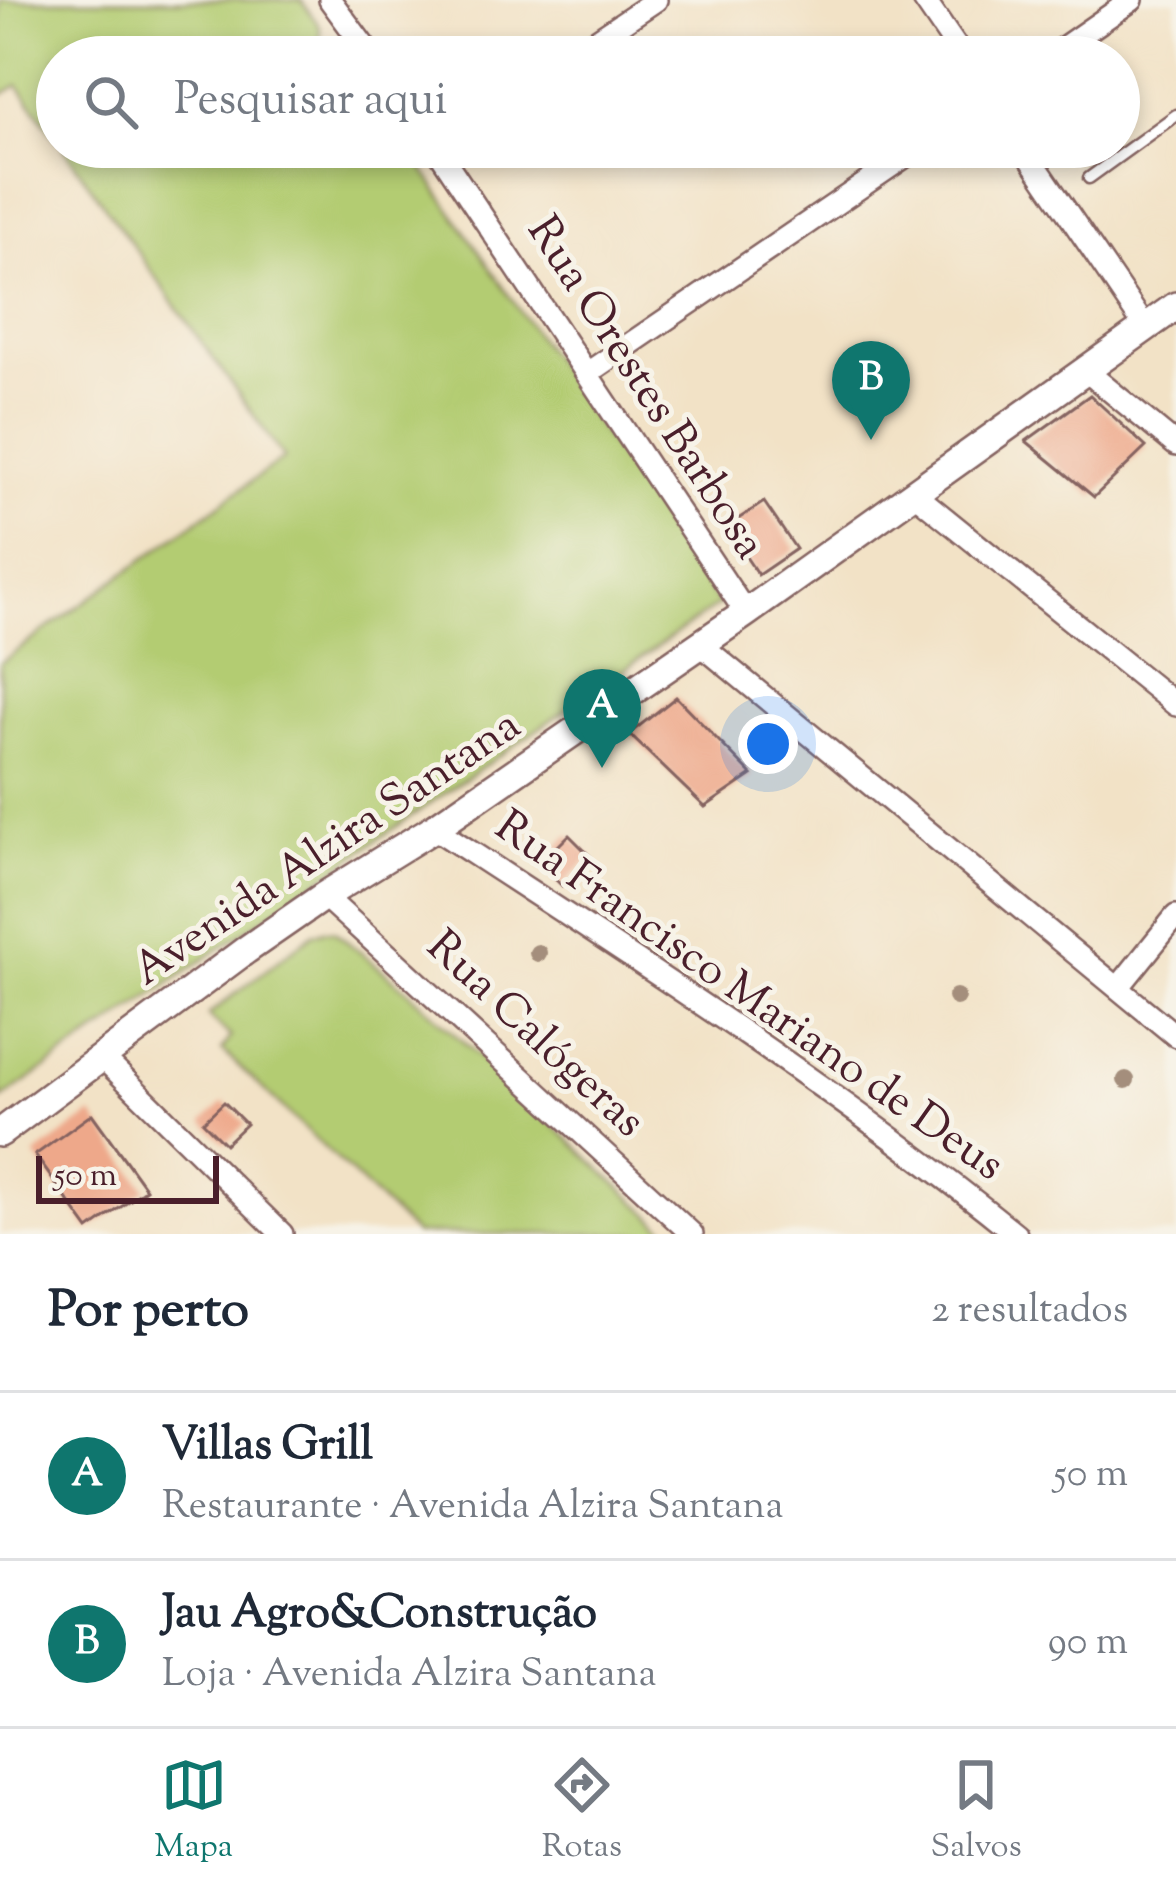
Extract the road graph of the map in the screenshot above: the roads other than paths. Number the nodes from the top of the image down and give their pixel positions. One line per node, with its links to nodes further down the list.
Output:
1 (331, 0): 5 (street)
2 (656, 0): 6 (street)
3 (924, 0): 7 (street)
4 (1132, 0): 8 (street)
5 (356, 36)
6 (602, 36)
7 (949, 36)
8 (1080, 36)
9 (1176, 115): 10 (lane)
10 (1140, 141)
11 (451, 168): 19 (street, Rua Orestes Barbosa)
12 (888, 168): 19 (street)
13 (1037, 168): 17 (street)
14 (1103, 168): 15 (lane)
15 (1089, 178)
16 (1176, 306): 17 (main road, Avenida Alzira Santana)
17 (1144, 327): 18 (main road, Avenida Alzira Santana)
18 (1085, 370): 20 (street); 21 (main road, Avenida Alzira Santana)
19 (589, 372): 22 (street, Rua Orestes Barbosa)
20 (1176, 445)
21 (916, 495): 22 (main road, Avenida Alzira Santana); 24 (street)
22 (746, 613): 23 (main road, Avenida Alzira Santana)
23 (700, 644): 25 (main road, Avenida Alzira Santana); 28 (street)
24 (1176, 704)
25 (434, 828): 26 (main road, Avenida Alzira Santana); 34 (street, Rua Francisco Mariano de Deus)
26 (323, 896): 30 (main road, Avenida Alzira Santana); 33 (street, Rua Calógeras)
27 (1176, 916): 28 (street)
28 (1118, 988): 29 (street)
29 (1176, 1036)
30 (103, 1058): 31 (main road, Avenida Alzira Santana); 32 (street)
31 (0, 1133)
32 (282, 1234)
33 (692, 1234)
34 (1016, 1234)

